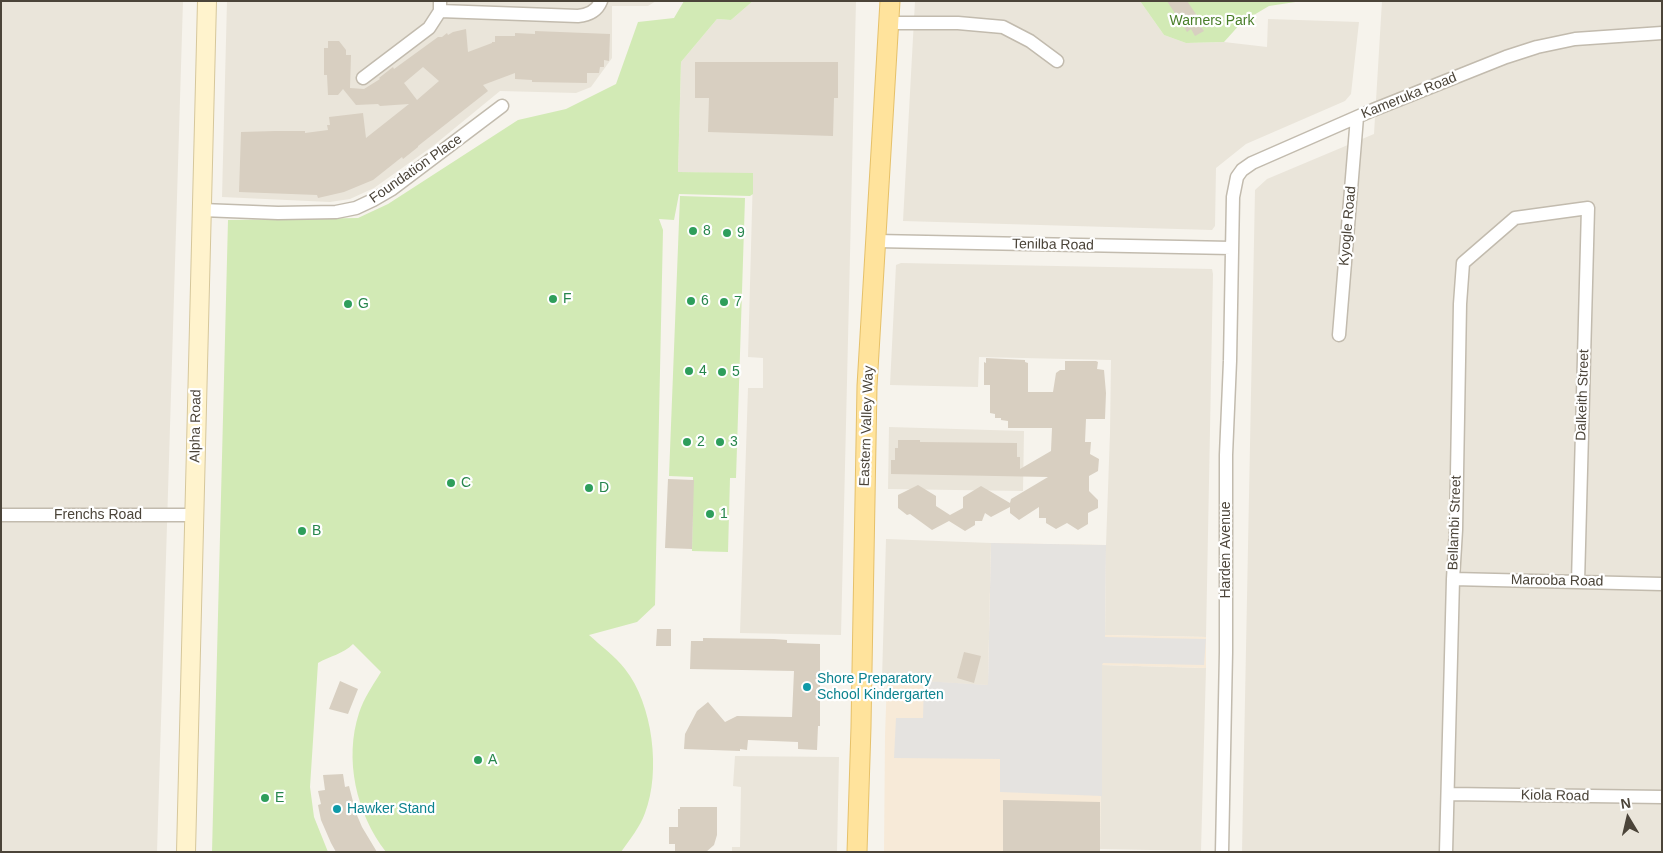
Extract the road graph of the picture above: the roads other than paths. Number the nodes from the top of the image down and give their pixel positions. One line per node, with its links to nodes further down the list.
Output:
1 (207, 1): 11 (main road, Alpha Road)
2 (601, 1): 4 (street)
3 (890, 1): 5 (main road, Eastern Valley Way)
4 (440, 6): 8 (street)
5 (889, 23): 7 (street); 13 (main road, Eastern Valley Way)
6 (1662, 33): 10 (street, Kameruka Road)
7 (1057, 60)
8 (363, 78)
9 (502, 106): 11 (street, Foundation Place)
10 (1357, 117): 14 (street, Kameruka Road); 15 (street, Kyogle Road)
11 (202, 210): 17 (main road, Alpha Road)
12 (1515, 218): 18 (street, Bellambi Street); 19 (street, Dalkeith Street)
13 (876, 241): 14 (street, Tenilba Road); 24 (main road, Eastern Valley Way)
14 (1231, 248): 25 (street, Harden Avenue)
15 (1340, 335)
16 (1, 515): 17 (street, Frenchs Road)
17 (194, 515): 23 (main road, Alpha Road)
18 (1453, 579): 19 (street, Marooba Road); 21 (street, Bellambi Street)
19 (1578, 582): 20 (street, Marooba Road)
20 (1662, 584)
21 (1449, 794): 22 (street, Kiola Road); 26 (street, Bellambi Street)
22 (1662, 797)
23 (186, 852)
24 (856, 852)
25 (1222, 852)
26 (1446, 852)

